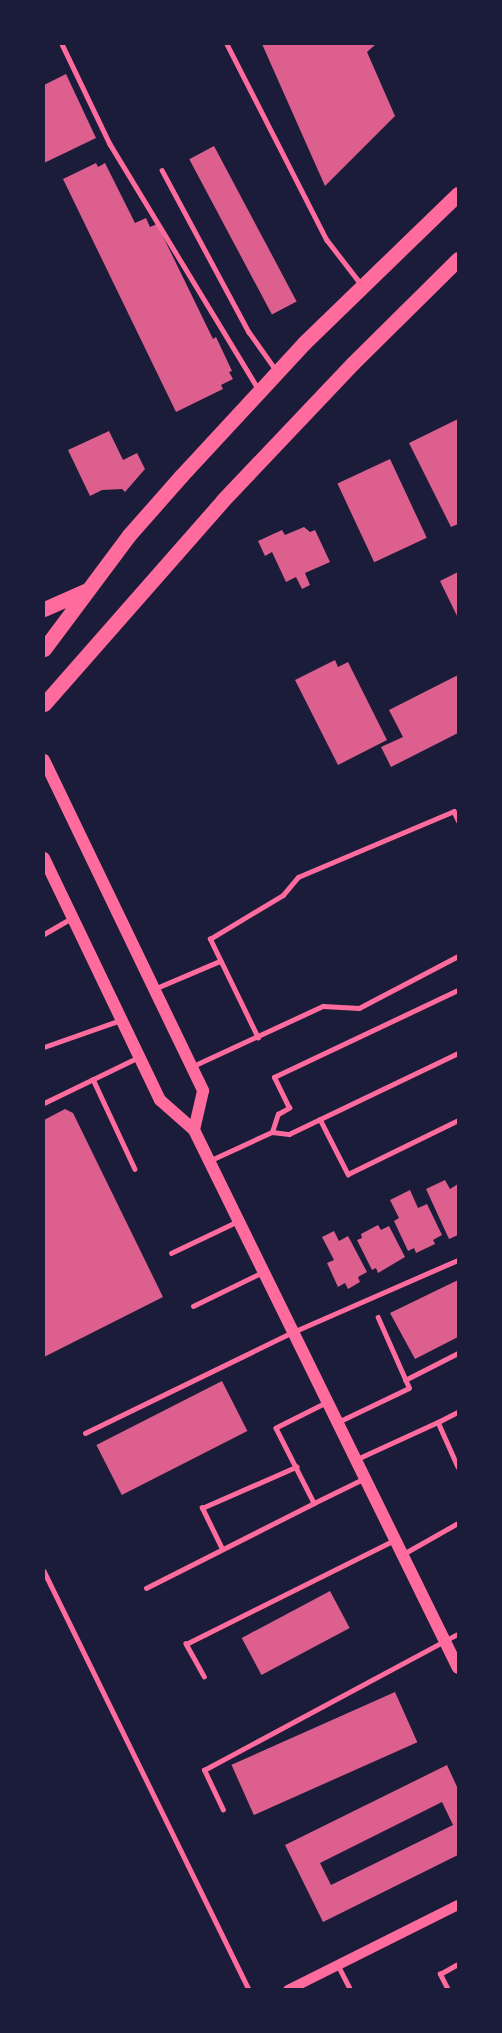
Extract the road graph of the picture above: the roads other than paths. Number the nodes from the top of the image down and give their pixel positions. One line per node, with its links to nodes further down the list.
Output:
1 (62, 44): 8 (lane)
2 (227, 44): 6 (lane)
3 (162, 170): 7 (lane)
4 (459, 194): 6 (main road)
5 (458, 260): 12 (main road)
6 (363, 287): 7 (main road)
7 (278, 372): 8 (main road)
8 (260, 391): 9 (main road)
9 (88, 590): 10 (main road); 11 (main road)
10 (44, 609)
11 (44, 649)
12 (44, 704)
13 (44, 760): 20 (main road)
14 (459, 820): 19 (lane)
15 (45, 867): 16 (main road)
16 (72, 918): 17 (lane); 22 (main road)
17 (44, 934)
18 (459, 956): 23 (lane)
19 (220, 961): 20 (lane); 23 (lane)
20 (154, 988): 27 (main road)
21 (459, 990): 33 (lane)
22 (121, 1020): 24 (lane); 26 (main road)
23 (258, 1038): 27 (lane)
24 (44, 1047)
25 (459, 1053): 30 (lane)
26 (139, 1057): 28 (lane); 32 (main road)
27 (192, 1066): 32 (main road)
28 (93, 1079): 29 (lane); 35 (lane)
29 (44, 1103)
30 (320, 1119): 31 (lane); 33 (lane)
31 (459, 1120)
32 (194, 1130): 34 (main road)
33 (272, 1132): 34 (lane)
34 (209, 1162): 36 (main road)
35 (135, 1169)
36 (238, 1221): 37 (lane); 39 (main road)
37 (171, 1253)
38 (459, 1260): 42 (lane)
39 (263, 1272): 40 (lane); 42 (main road)
40 (193, 1306)
41 (378, 1318): 44 (lane)
42 (293, 1332): 45 (main road); 49 (lane)
43 (459, 1353): 44 (lane)
44 (405, 1380): 47 (lane)
45 (327, 1402): 47 (main road); 51 (lane)
46 (459, 1412): 48 (lane)
47 (337, 1422): 50 (main road)
48 (438, 1422): 50 (lane); 52 (lane)
49 (85, 1433)
50 (356, 1460): 53 (main road)
51 (296, 1467): 54 (lane); 57 (lane)
52 (459, 1467)
53 (365, 1478): 54 (lane); 56 (main road)
54 (314, 1503): 57 (lane)
55 (459, 1523): 58 (lane)
56 (395, 1540): 58 (main road); 64 (lane)
57 (222, 1549): 60 (lane)
58 (402, 1555): 62 (main road)
59 (44, 1570): 69 (lane)
60 (146, 1588)
61 (459, 1634): 62 (lane)
62 (445, 1640): 63 (main road); 65 (lane)
63 (459, 1668)
64 (204, 1677)
65 (222, 1810)
66 (459, 1905): 68 (street)
67 (459, 1964): 72 (lane)
68 (338, 1965): 70 (street); 71 (lane)
69 (249, 1989)
70 (288, 1989)
71 (351, 1989)
72 (448, 1989)

